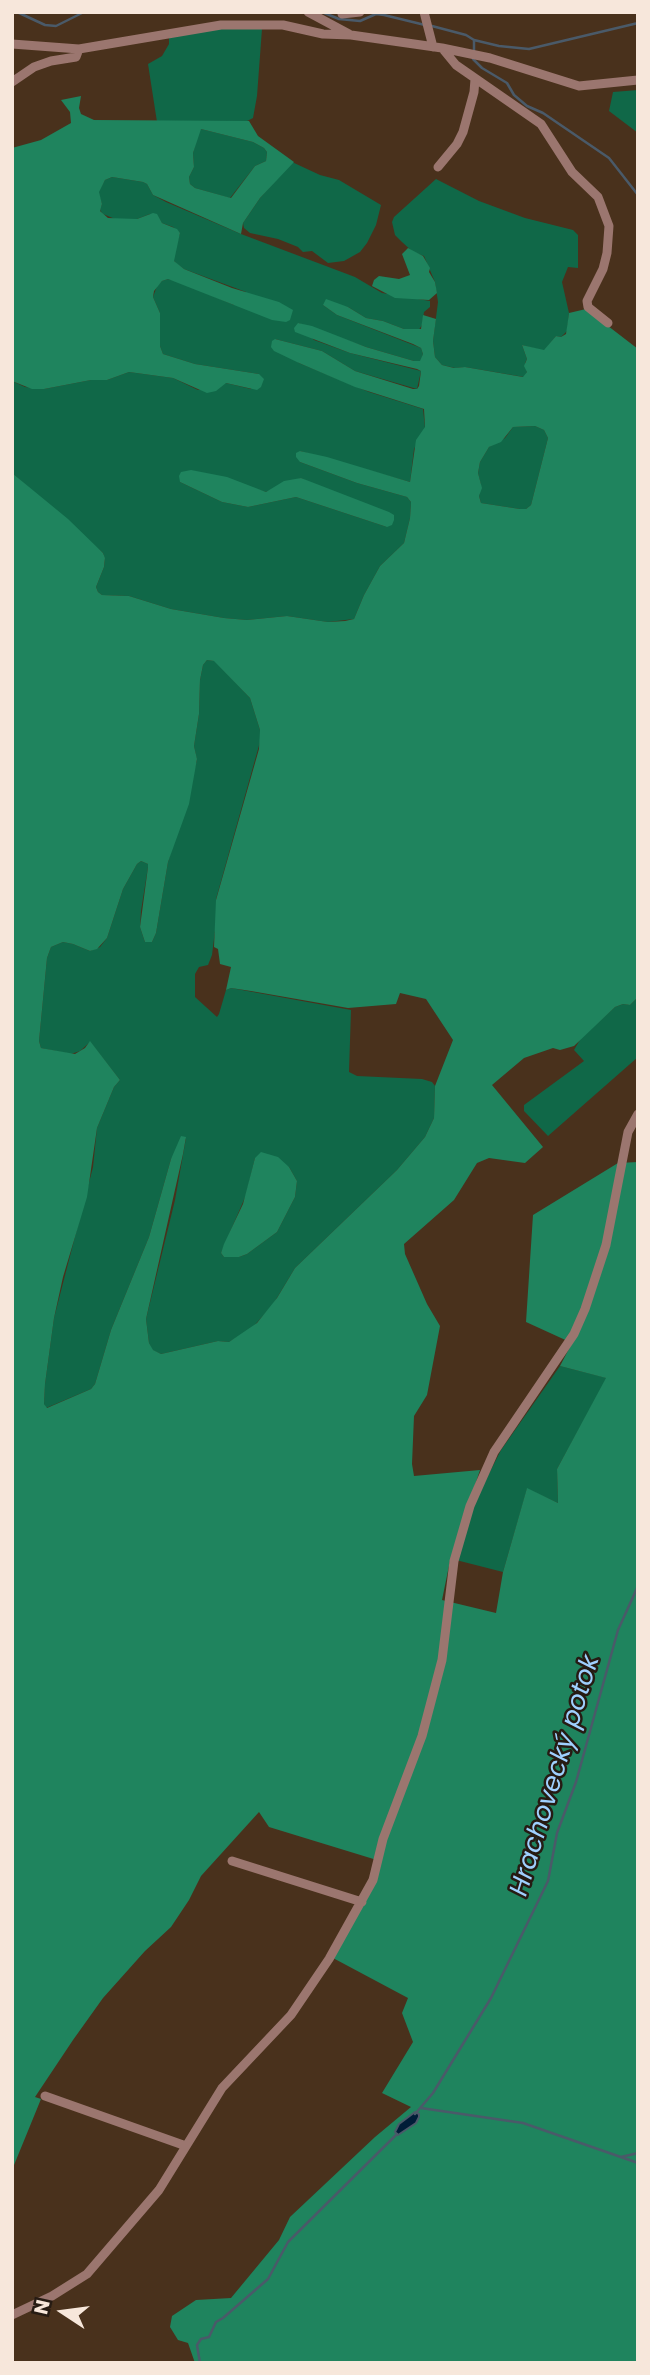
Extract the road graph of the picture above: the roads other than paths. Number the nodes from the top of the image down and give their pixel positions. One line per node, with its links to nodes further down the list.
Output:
1 (308, 12): 5 (street)
2 (360, 12): 3 (street)
3 (342, 14)
4 (428, 22): 7 (street)
5 (351, 35): 7 (street); 8 (street)
6 (12, 44): 8 (street)
7 (438, 48): 9 (street); 10 (street)
8 (79, 49): 11 (street)
9 (475, 79): 12 (street); 13 (street)
10 (638, 80)
11 (12, 82)
12 (438, 167)
13 (608, 323)
14 (638, 1114): 16 (street)
15 (232, 1861): 16 (street)
16 (362, 1902): 18 (street)
17 (45, 2096): 18 (street)
18 (186, 2146): 19 (street)
19 (12, 2315)

